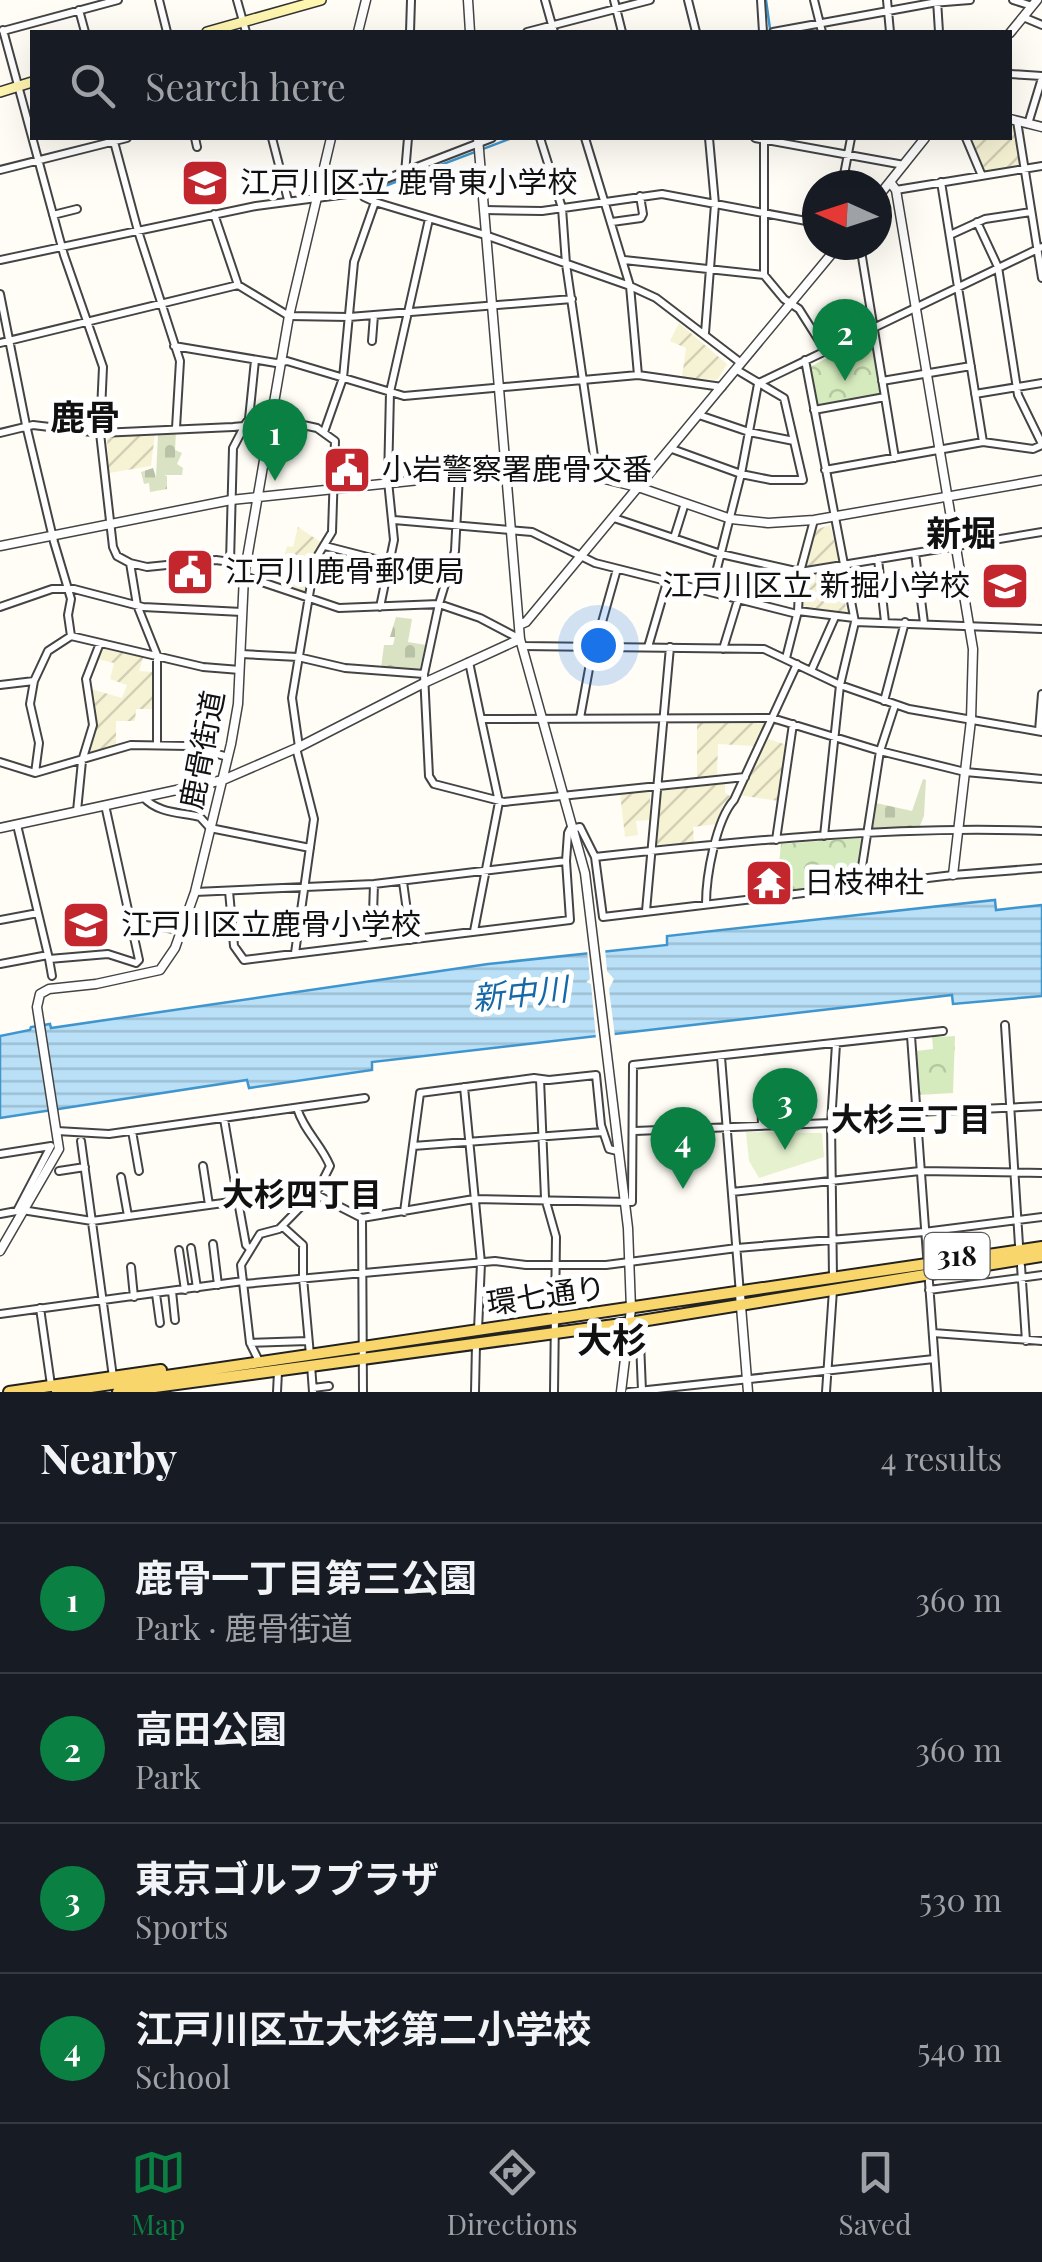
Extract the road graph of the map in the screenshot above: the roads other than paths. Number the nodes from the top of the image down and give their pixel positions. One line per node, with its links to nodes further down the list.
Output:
1 (118, 0): 17 (street)
2 (159, 0): 28 (street)
3 (237, 0): 24 (street)
4 (366, 0): 29 (street)
5 (411, 0): 30 (street)
6 (468, 0): 31 (street)
7 (545, 0): 26 (street)
8 (650, 0): 19 (street)
9 (688, 0): 33 (street)
10 (762, 0): 34 (street)
11 (814, 0): 25 (street)
12 (886, 0): 21 (street)
13 (970, 0): 16 (street)
14 (1013, 0): 18 (street)
15 (315, 1): 24 (main road)
16 (937, 1): 21 (street); 36 (street)
17 (95, 2): 20 (street)
18 (1035, 3): 22 (street)
19 (615, 4): 26 (street); 32 (street)
20 (79, 10): 27 (street); 37 (street)
21 (889, 10): 25 (street); 35 (street)
22 (1023, 17): 23 (street); 38 (street)
23 (1042, 25)
24 (244, 28)
25 (821, 28)
26 (554, 29)
27 (84, 30)
28 (166, 30)
29 (358, 30)
30 (410, 30)
31 (470, 30)
32 (622, 30)
33 (696, 30)
34 (763, 30)
35 (890, 30)
36 (939, 30)
37 (2, 31): 42 (street)
38 (1012, 31)
39 (1012, 74): 40 (street)
40 (1042, 77): 45 (street)
41 (30, 83): 42 (main road)
42 (18, 86): 43 (main road); 47 (street)
43 (0, 92)
44 (1013, 120): 45 (street); 69 (street)
45 (1028, 124): 46 (street)
46 (1042, 127)
47 (30, 128)
48 (33, 140): 66 (street)
49 (109, 140): 66 (street)
50 (113, 140): 94 (street)
51 (195, 140): 64 (street)
52 (273, 140): 79 (street)
53 (331, 140): 77 (street, 鹿骨街道)
54 (408, 140): 72 (street)
55 (478, 140): 72 (street); 85 (street)
56 (541, 140): 83 (street)
57 (586, 140): 81 (street)
58 (710, 140): 82 (street)
59 (761, 140): 88 (street)
60 (771, 140): 65 (street)
61 (851, 140): 65 (street)
62 (924, 140): 67 (street)
63 (967, 140): 73 (street)
64 (197, 147)
65 (848, 155): 67 (street); 71 (street)
66 (39, 160): 70 (street); 89 (street)
67 (904, 165): 75 (street)
68 (1042, 166): 69 (street)
69 (1025, 168): 73 (street); 86 (street)
70 (0, 170)
71 (845, 170)
72 (405, 172): 76 (street)
73 (982, 176): 74 (street)
74 (941, 182): 75 (street); 96 (street)
75 (893, 186): 116 (street)
76 (361, 190): 77 (street); 80 (street)
77 (317, 196): 79 (street); 119 (street, 鹿骨街道)
78 (640, 196): 81 (street); 82 (street); 92 (street)
79 (288, 200): 87 (street)
80 (375, 202): 90 (street); 120 (street)
81 (605, 202): 83 (street); 92 (street)
82 (715, 204): 88 (street); 104 (street)
83 (562, 208): 85 (street); 103 (street)
84 (77, 209): 89 (street)
85 (484, 210): 95 (street)
86 (1031, 212): 93 (street); 98 (street)
87 (214, 214): 94 (street); 108 (street)
88 (765, 214): 91 (street); 106 (street)
89 (53, 215): 97 (street)
90 (429, 219): 95 (street); 117 (street)
91 (802, 220)
92 (612, 222): 100 (street)
93 (977, 222): 96 (street); 105 (street)
94 (138, 231): 97 (street); 113 (street)
95 (486, 235): 103 (street); 115 (street)
96 (950, 236): 110 (street)
97 (62, 247): 99 (street); 121 (street)
98 (1040, 248): 105 (street); 107 (street)
99 (0, 260)
100 (624, 260): 104 (street); 109 (street)
101 (827, 260): 114 (street)
102 (862, 260): 122 (street)
103 (566, 262): 109 (street); 112 (street)
104 (710, 267): 106 (street); 123 (street)
105 (998, 268): 110 (street); 141 (street)
106 (764, 274): 114 (street)
107 (1042, 278)
108 (238, 286): 113 (street); 119 (street)
109 (630, 286): 123 (street); 135 (street)
110 (958, 287): 116 (street); 132 (street)
111 (0, 294): 124 (street)
112 (572, 299): 115 (street); 138 (street)
113 (160, 304): 121 (street); 127 (street)
114 (791, 304): 128 (street); 133 (street)
115 (491, 306): 117 (street); 143 (street)
116 (918, 307): 122 (street); 134 (street)
117 (408, 312): 118 (street); 144 (street)
118 (374, 315): 120 (street); 125 (street)
119 (289, 316): 120 (street); 131 (street, 鹿骨街道)
120 (349, 317): 136 (street)
121 (87, 322): 124 (street); 156 (street)
122 (873, 327): 128 (street); 137 (street)
123 (705, 333): 133 (street)
124 (10, 340): 126 (street); 151 (street)
125 (372, 342)
126 (0, 343)
127 (174, 346): 129 (street); 152 (street)
128 (825, 350): 130 (street)
129 (254, 360): 131 (street); 150 (street)
130 (804, 360): 140 (street); 147 (street)
131 (282, 361): 136 (street); 149 (street, 鹿骨街道)
132 (970, 366): 134 (street); 145 (street)
133 (740, 367): 140 (street); 142 (street)
134 (927, 373): 137 (street); 161 (street)
135 (638, 376): 138 (street); 142 (street)
136 (343, 378): 144 (street); 153 (street)
137 (882, 380): 146 (street)
138 (584, 382): 143 (street); 167 (street)
139 (1042, 382): 141 (street)
140 (758, 384): 154 (street); 157 (street)
141 (1018, 386): 145 (street); 159 (street)
142 (722, 387): 148 (street)
143 (500, 388): 144 (street); 163 (street)
144 (390, 392): 169 (street)
145 (975, 394): 158 (street)
146 (885, 397): 147 (street); 162 (street)
147 (814, 410): 164 (street)
148 (699, 415): 154 (street); 160 (street)
149 (271, 419): 150 (street); 153 (street); 172 (street, 鹿骨街道)
150 (247, 422): 152 (street); 174 (street)
151 (26, 426): 155 (street); 156 (street); 185 (street)
152 (176, 428): 156 (street)
153 (324, 432): 170 (street)
154 (749, 432): 157 (street); 165 (street)
155 (0, 433)
156 (100, 433): 181 (street)
157 (794, 441): 165 (street)
158 (983, 442): 159 (street); 161 (street)
159 (1042, 444)
160 (672, 449): 165 (street); 171 (street)
161 (940, 450): 162 (street); 173 (street)
162 (895, 458): 164 (street)
163 (505, 470): 166 (street); 167 (street); 183 (street)
164 (826, 470): 176 (street)
165 (741, 474): 178 (street)
166 (459, 475): 169 (street); 182 (street)
167 (596, 477): 171 (street)
168 (1042, 480): 173 (street)
169 (388, 481): 170 (street); 179 (street)
170 (334, 487): 172 (street); 188 (street)
171 (641, 488): 175 (street); 177 (street)
172 (258, 496): 174 (street); 200 (street, 鹿骨街道)
173 (948, 496): 176 (street); 189 (street)
174 (231, 500): 181 (street); 194 (street)
175 (684, 503): 178 (street); 186 (street)
176 (834, 516): 180 (street); 197 (street)
177 (614, 518): 186 (street); 192 (street)
178 (731, 519): 180 (street); 191 (street)
179 (394, 520): 182 (street); 195 (street)
180 (814, 520): 199 (street)
181 (110, 524): 185 (street); 196 (street)
182 (455, 525): 183 (street); 206 (street)
183 (510, 529): 192 (street); 217 (street)
184 (1042, 532): 189 (street)
185 (52, 536): 187 (street); 202 (street)
186 (674, 538): 191 (street)
187 (0, 546)
188 (325, 546): 195 (street); 204 (street)
189 (956, 547): 190 (street); 218 (street)
190 (915, 552): 193 (street); 216 (street)
191 (722, 554): 199 (street); 203 (street)
192 (580, 557): 198 (street); 217 (street)
193 (878, 559): 197 (street); 214 (street)
194 (230, 562): 196 (street); 200 (street)
195 (387, 562): 209 (street)
196 (130, 563): 207 (street)
197 (844, 565): 199 (street); 213 (street)
198 (617, 569): 201 (street); 223 (street)
199 (800, 572): 211 (street)
200 (244, 576): 204 (street); 210 (street, 鹿骨街道)
201 (667, 582): 203 (street); 224 (street)
202 (66, 590): 207 (street); 208 (street); 220 (street)
203 (711, 592): 205 (street)
204 (307, 598): 209 (street); 229 (street)
205 (738, 600): 211 (street); 226 (street)
206 (439, 604): 209 (street); 221 (street); 235 (street)
207 (138, 605): 210 (street); 228 (street)
208 (0, 607)
209 (380, 608)
210 (242, 612): 227 (street, 鹿骨街道)
211 (797, 612): 212 (street); 230 (street)
212 (835, 617): 213 (street); 234 (street)
213 (855, 620): 214 (street); 237 (street)
214 (885, 622): 215 (street)
215 (905, 622): 216 (street); 240 (street)
216 (924, 623): 218 (street)
217 (519, 625): 221 (street)
218 (969, 625): 219 (street); 247 (street)
219 (1042, 629)
220 (71, 636): 222 (street); 236 (street)
221 (521, 642): 223 (street); 231 (street); 243 (street)
222 (100, 643): 228 (street); 255 (street)
223 (594, 646): 224 (street); 244 (street)
224 (648, 647): 225 (street)
225 (670, 647): 226 (street); 245 (street)
226 (723, 649): 230 (street)
227 (240, 654): 229 (street); 233 (street, 鹿骨街道)
228 (157, 655): 233 (street); 251 (street)
229 (298, 657): 235 (street); 252 (street)
230 (786, 658): 232 (street)
231 (469, 662): 235 (street); 242 (street)
232 (797, 664): 234 (street); 246 (street)
233 (240, 670): 254 (street, 鹿骨街道)
234 (811, 671): 237 (street)
235 (424, 678): 252 (street); 265 (street)
236 (34, 682): 238 (street); 258 (street)
237 (840, 685): 240 (street); 250 (street)
238 (0, 686)
239 (1042, 694): 249 (street)
240 (884, 701): 241 (street)
241 (895, 705): 247 (street); 253 (street)
242 (481, 718): 243 (street); 265 (street)
243 (542, 718): 244 (street); 263 (street)
244 (580, 718): 245 (street)
245 (664, 718): 246 (street); 262 (street)
246 (772, 718): 248 (street); 259 (street)
247 (971, 720): 249 (street); 257 (street)
248 (793, 724): 250 (street); 276 (street)
249 (1041, 731)
250 (833, 736): 253 (street); 275 (street)
251 (156, 745): 254 (street); 255 (street)
252 (297, 747): 261 (street); 278 (street)
253 (880, 751): 257 (street); 274 (street)
254 (228, 757): 261 (street, 鹿骨街道)
255 (82, 761): 258 (street); 267 (street)
256 (0, 762): 258 (street)
257 (965, 772): 260 (street); 272 (street)
258 (35, 773)
259 (744, 777): 262 (street); 277 (street)
260 (1042, 779)
261 (222, 780): 264 (street); 270 (street, 鹿骨街道)
262 (657, 786): 263 (street); 279 (street)
263 (564, 796): 265 (street); 271 (street)
264 (144, 797): 266 (street); 270 (street)
265 (499, 802): 283 (street)
266 (105, 805): 267 (street); 295 (street)
267 (78, 811): 268 (street)
268 (17, 825): 269 (street); 293 (street)
269 (1, 826)
270 (210, 828): 278 (street); 290 (street, 鹿骨街道)
271 (574, 828): 280 (street); 281 (street); 329 (street)
272 (958, 830): 273 (street); 274 (street); 284 (street)
273 (1042, 830)
274 (867, 834): 275 (street); 287 (street)
275 (824, 836): 276 (street)
276 (776, 840): 277 (street)
277 (715, 844): 279 (street); 291 (street)
278 (310, 848): 288 (street)
279 (651, 851): 280 (street); 292 (street)
280 (595, 857): 292 (street)
281 (566, 861): 283 (street); 297 (street)
282 (1042, 868): 284 (street)
283 (485, 870): 285 (street); 297 (street)
284 (953, 876): 287 (street)
285 (402, 881): 286 (street); 298 (street)
286 (374, 884): 288 (street); 299 (street)
287 (859, 886): 291 (street)
288 (304, 887): 289 (street); 300 (street)
289 (229, 891): 290 (street); 300 (street)
290 (195, 892): 296 (street, 鹿骨街道)
291 (706, 904): 292 (street)
292 (646, 911)
293 (38, 913): 294 (street); 301 (street)
294 (0, 920)
295 (131, 923): 296 (street); 301 (street)
296 (182, 930): 321 (street, 鹿骨街道)
297 (474, 931): 298 (street)
298 (410, 940): 299 (street)
299 (372, 944): 300 (street)
300 (295, 953)
301 (48, 957): 302 (street); 303 (street)
302 (0, 964)
303 (52, 976)
304 (1005, 1025): 315 (street)
305 (943, 1031): 306 (street)
306 (911, 1036): 307 (street); 316 (street)
307 (836, 1044): 308 (street); 318 (street)
308 (721, 1057): 320 (street); 322 (street)
309 (540, 1078): 310 (street); 324 (street); 325 (street)
310 (464, 1087): 327 (street); 328 (street)
311 (761, 1093): 319 (street)
312 (365, 1098): 314 (street)
313 (1042, 1106): 315 (street)
314 (297, 1108): 317 (street); 340 (street)
315 (1010, 1108): 316 (street); 336 (street)
316 (916, 1112): 318 (street); 335 (street)
317 (224, 1119): 323 (street); 344 (street)
318 (832, 1122): 319 (street); 339 (street)
319 (762, 1125): 320 (street)
320 (728, 1126): 322 (street); 341 (street)
321 (57, 1128): 323 (street); 347 (street, 鹿骨街道)
322 (634, 1130): 345 (street)
323 (132, 1131): 334 (street)
324 (603, 1132): 325 (street); 329 (street)
325 (543, 1134): 327 (street); 342 (street)
326 (82, 1141): 332 (street)
327 (469, 1141): 328 (street); 343 (street)
328 (413, 1146): 348 (street)
329 (616, 1151): 345 (street)
330 (0, 1154): 347 (street)
331 (204, 1166): 346 (street)
332 (85, 1167): 333 (street); 354 (street)
333 (59, 1171)
334 (138, 1171)
335 (920, 1171): 336 (street); 339 (street); 356 (street)
336 (1013, 1172): 337 (street); 353 (street)
337 (1042, 1174)
338 (121, 1177): 350 (street)
339 (834, 1181): 341 (street); 357 (street)
340 (315, 1192): 344 (street); 351 (street); 355 (street)
341 (732, 1192): 363 (street)
342 (545, 1198): 343 (street); 345 (street); 369 (street)
343 (474, 1199): 348 (street); 368 (street)
344 (238, 1200): 346 (street); 362 (street)
345 (624, 1202): 367 (street)
346 (209, 1205): 350 (street)
347 (20, 1211): 349 (street); 354 (street); 364 (street, 鹿骨街道)
348 (404, 1212): 351 (street)
349 (0, 1214)
350 (128, 1216): 354 (street)
351 (362, 1218): 373 (street)
352 (1042, 1218): 353 (street)
353 (1016, 1220): 356 (street); 360 (street)
354 (92, 1221): 386 (street)
355 (282, 1226): 362 (street); 376 (street)
356 (924, 1232): 357 (street); 374 (street)
357 (834, 1240): 363 (street); 378 (street)
358 (213, 1244): 379 (street)
359 (1042, 1245): 360 (main road, 318); 370 (main road, 318)
360 (1019, 1246): 374 (main road, 318)
361 (191, 1248): 380 (street)
362 (249, 1248): 377 (street)
363 (736, 1248): 367 (street); 385 (street)
364 (0, 1250)
365 (180, 1250): 381 (street)
366 (1042, 1260): 370 (main road, 318); 372 (main road)
367 (630, 1261): 369 (street); 388 (street)
368 (480, 1263): 369 (street); 373 (street); 394 (street)
369 (556, 1265): 391 (street)
370 (954, 1265): 374 (main road, 318)
371 (131, 1267): 384 (street)
372 (1022, 1271): 374 (main road); 375 (street); 398 (street)
373 (362, 1273): 376 (street); 403 (street)
374 (928, 1274): 378 (main road, 環七通り / 318); 378 (main road, 環七通り / 318); 395 (street)
375 (1042, 1275)
376 (302, 1278): 377 (street); 397 (street)
377 (244, 1282): 379 (street); 401 (street)
378 (833, 1284): 385 (main road, 環七通り / 318); 408 (street)
379 (218, 1285): 380 (street)
380 (196, 1288): 381 (street)
381 (185, 1290): 382 (street)
382 (172, 1292): 383 (street); 390 (street)
383 (156, 1294): 384 (street); 392 (street)
384 (134, 1297): 386 (street)
385 (740, 1300): 388 (main road, 環七通り / 318); 393 (main road, 環七通り / 318); 411 (street)
386 (102, 1301): 387 (street); 410 (street)
387 (40, 1308): 389 (street); 413 (street)
388 (631, 1309): 391 (main road, 環七通り / 318); 393 (street)
389 (0, 1314)
390 (175, 1320)
391 (558, 1320): 394 (main road, 環七通り / 318); 396 (street)
392 (160, 1323)
393 (630, 1323): 396 (main road, 環七通り / 318); 423 (street)
394 (478, 1332): 403 (main road, 環七通り / 318)
395 (933, 1333): 398 (street); 404 (street)
396 (557, 1334): 402 (main road, 環七通り / 318); 422 (street)
397 (308, 1340): 401 (street); 405 (street)
398 (1026, 1341): 400 (street)
399 (640, 1342): 415 (street)
400 (1042, 1342)
401 (250, 1343): 406 (street)
402 (476, 1344): 403 (main road, 環七通り / 318); 421 (street)
403 (361, 1354): 405 (main road, 環七通り / 318); 420 (street)
404 (934, 1359): 408 (street); 427 (street)
405 (310, 1361): 406 (main road, 環七通り / 318); 407 (main road, 環七通り / 318); 414 (street)
406 (260, 1363): 409 (main road, 環七通り / 318)
407 (278, 1370): 409 (main road, 環七通り / 318); 419 (street)
408 (828, 1370): 411 (street); 426 (street)
409 (225, 1373): 410 (main road); 413 (main road, 環七通り / 318); 417 (main road, 環七通り / 318); 418 (main road)
410 (114, 1377): 413 (main road)
411 (747, 1378): 415 (street); 425 (street)
412 (329, 1386): 414 (street)
413 (54, 1389): 416 (main road)
414 (313, 1390)
415 (642, 1391): 424 (street)
416 (8, 1392)
417 (118, 1392)
418 (167, 1392)
419 (278, 1392)
420 (363, 1392)
421 (474, 1392)
422 (554, 1392)
423 (621, 1392)
424 (629, 1392)
425 (748, 1392)
426 (826, 1392)
427 (937, 1392)

